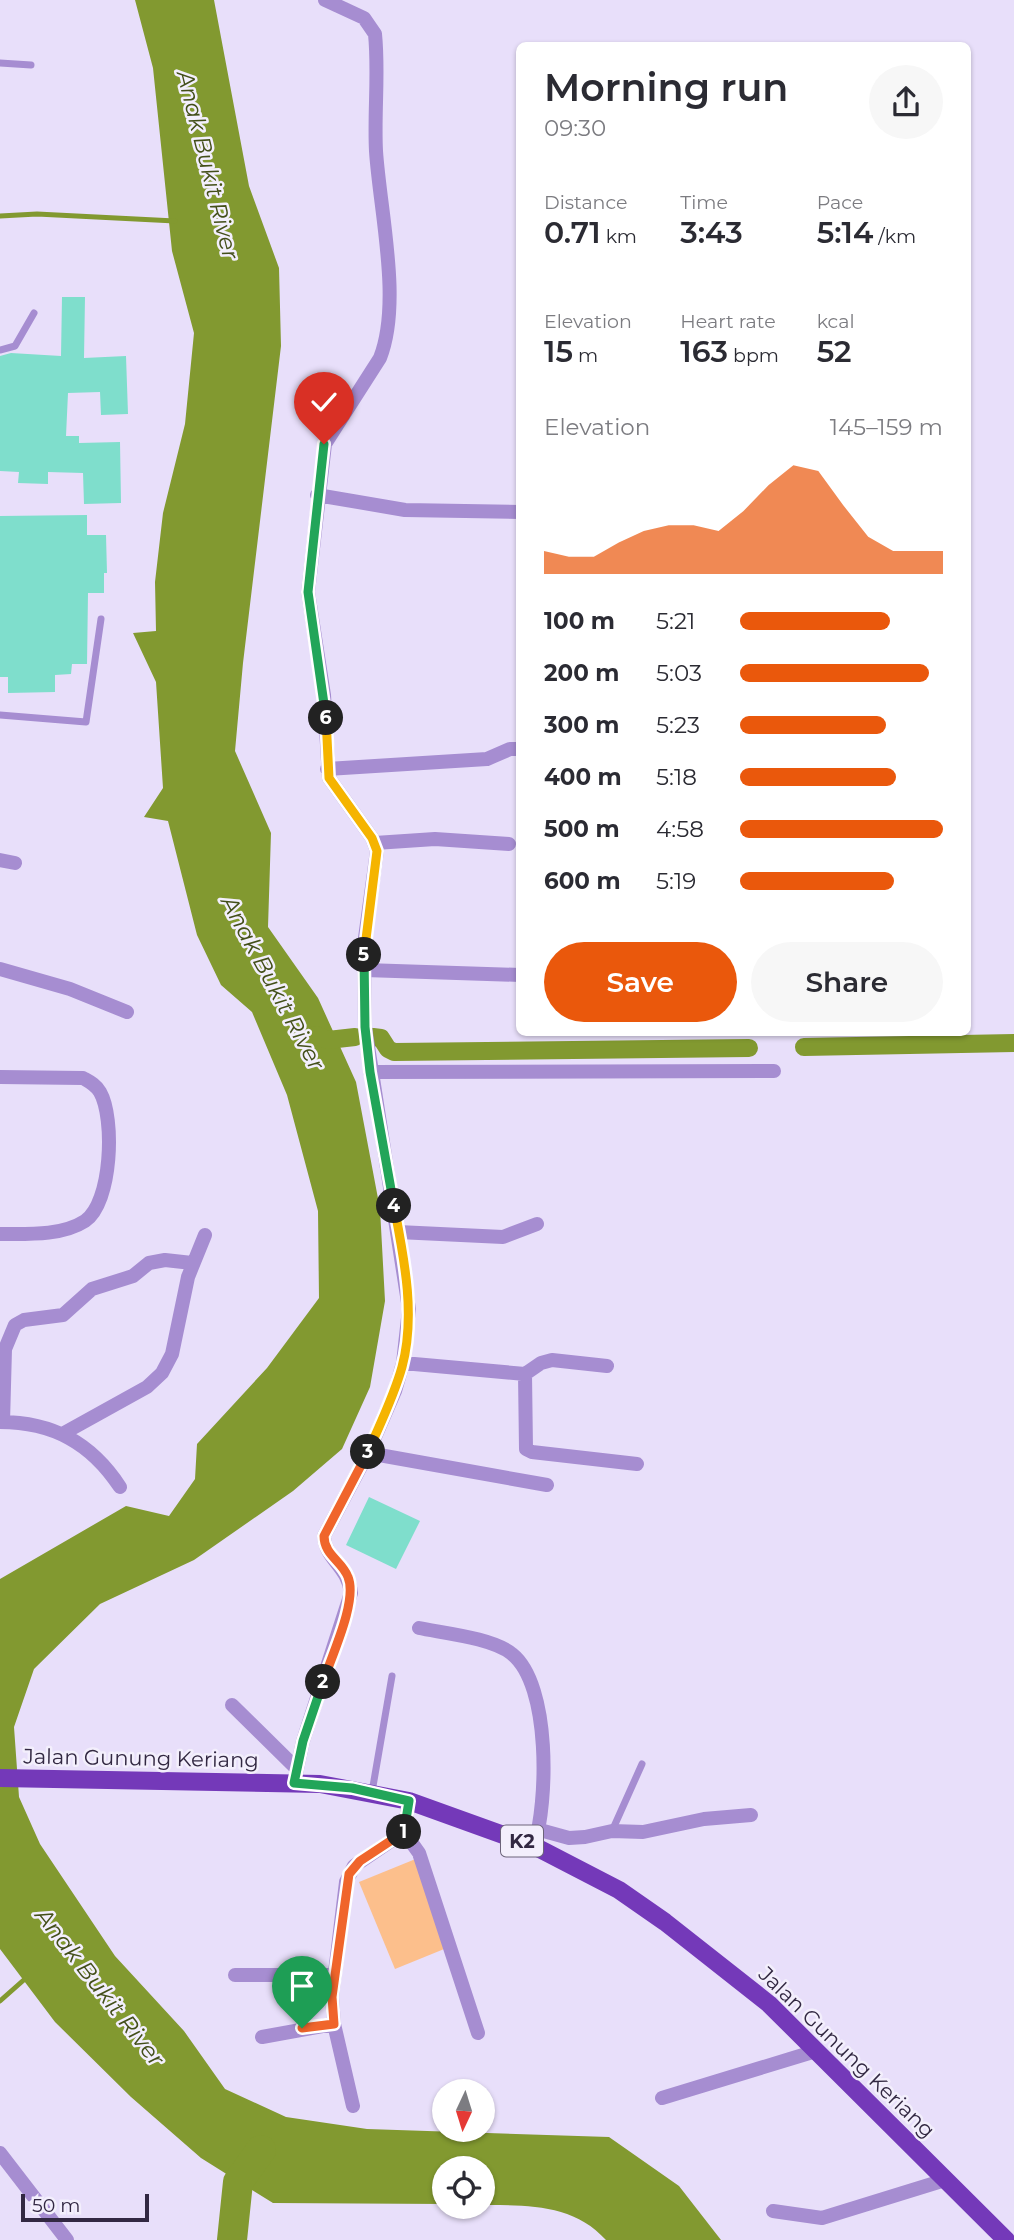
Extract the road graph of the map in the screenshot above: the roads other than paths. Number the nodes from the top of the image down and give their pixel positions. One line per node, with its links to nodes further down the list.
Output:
1 (325, 0): 6 (street)
2 (0, 63): 3 (lane)
3 (31, 65)
4 (34, 313): 5 (lane)
5 (0, 350)
6 (317, 495): 7 (street); 11 (street)
7 (516, 512)
8 (101, 619): 9 (lane)
9 (0, 715)
10 (516, 749): 11 (street)
11 (327, 769): 12 (street)
12 (375, 843): 13 (street); 17 (street)
13 (509, 844)
14 (0, 860): 15 (street)
15 (15, 863)
16 (0, 969): 19 (street)
17 (365, 970): 18 (street); 21 (street)
18 (516, 975)
19 (127, 1012)
20 (775, 1071): 21 (street)
21 (370, 1072): 24 (street)
22 (0, 1077): 25 (street)
23 (537, 1224): 24 (street)
24 (398, 1231): 28 (street)
25 (0, 1234)
26 (205, 1235): 27 (street)
27 (192, 1263): 31 (street); 32 (street)
28 (403, 1363): 30 (street); 33 (street)
29 (607, 1366): 30 (street)
30 (525, 1374): 34 (street)
31 (1, 1422): 32 (street)
32 (64, 1433): 36 (street)
33 (368, 1453): 35 (street); 41 (street)
34 (637, 1464)
35 (547, 1485)
36 (120, 1488)
37 (419, 1628): 48 (street)
38 (392, 1676): 43 (lane)
39 (232, 1705): 41 (street)
40 (642, 1764): 46 (lane)
41 (295, 1775): 42 (main road, Jalan Gunung Keriang / K2); 43 (main road, Jalan Gunung Keriang / K2)
42 (0, 1778)
43 (372, 1792): 44 (main road, Jalan Gunung Keriang / K2)
44 (409, 1801): 47 (street); 48 (main road, Jalan Gunung Keriang / K2)
45 (751, 1815): 46 (street)
46 (612, 1831): 48 (street)
47 (404, 1832): 50 (street); 52 (street)
48 (537, 1838): 54 (main road, Jalan Gunung Keriang / K2)
49 (235, 1975): 50 (street)
50 (334, 1975): 51 (street)
51 (334, 2024): 53 (street); 56 (street)
52 (478, 2033)
53 (261, 2037)
54 (816, 2051): 55 (street); 58 (main road, Jalan Gunung Keriang / K2)
55 (662, 2098)
56 (353, 2106)
57 (0, 2152): 60 (street)
58 (945, 2180): 59 (street); 61 (main road, Jalan Gunung Keriang / K2)
59 (773, 2211)
60 (67, 2240)
61 (1006, 2240)

